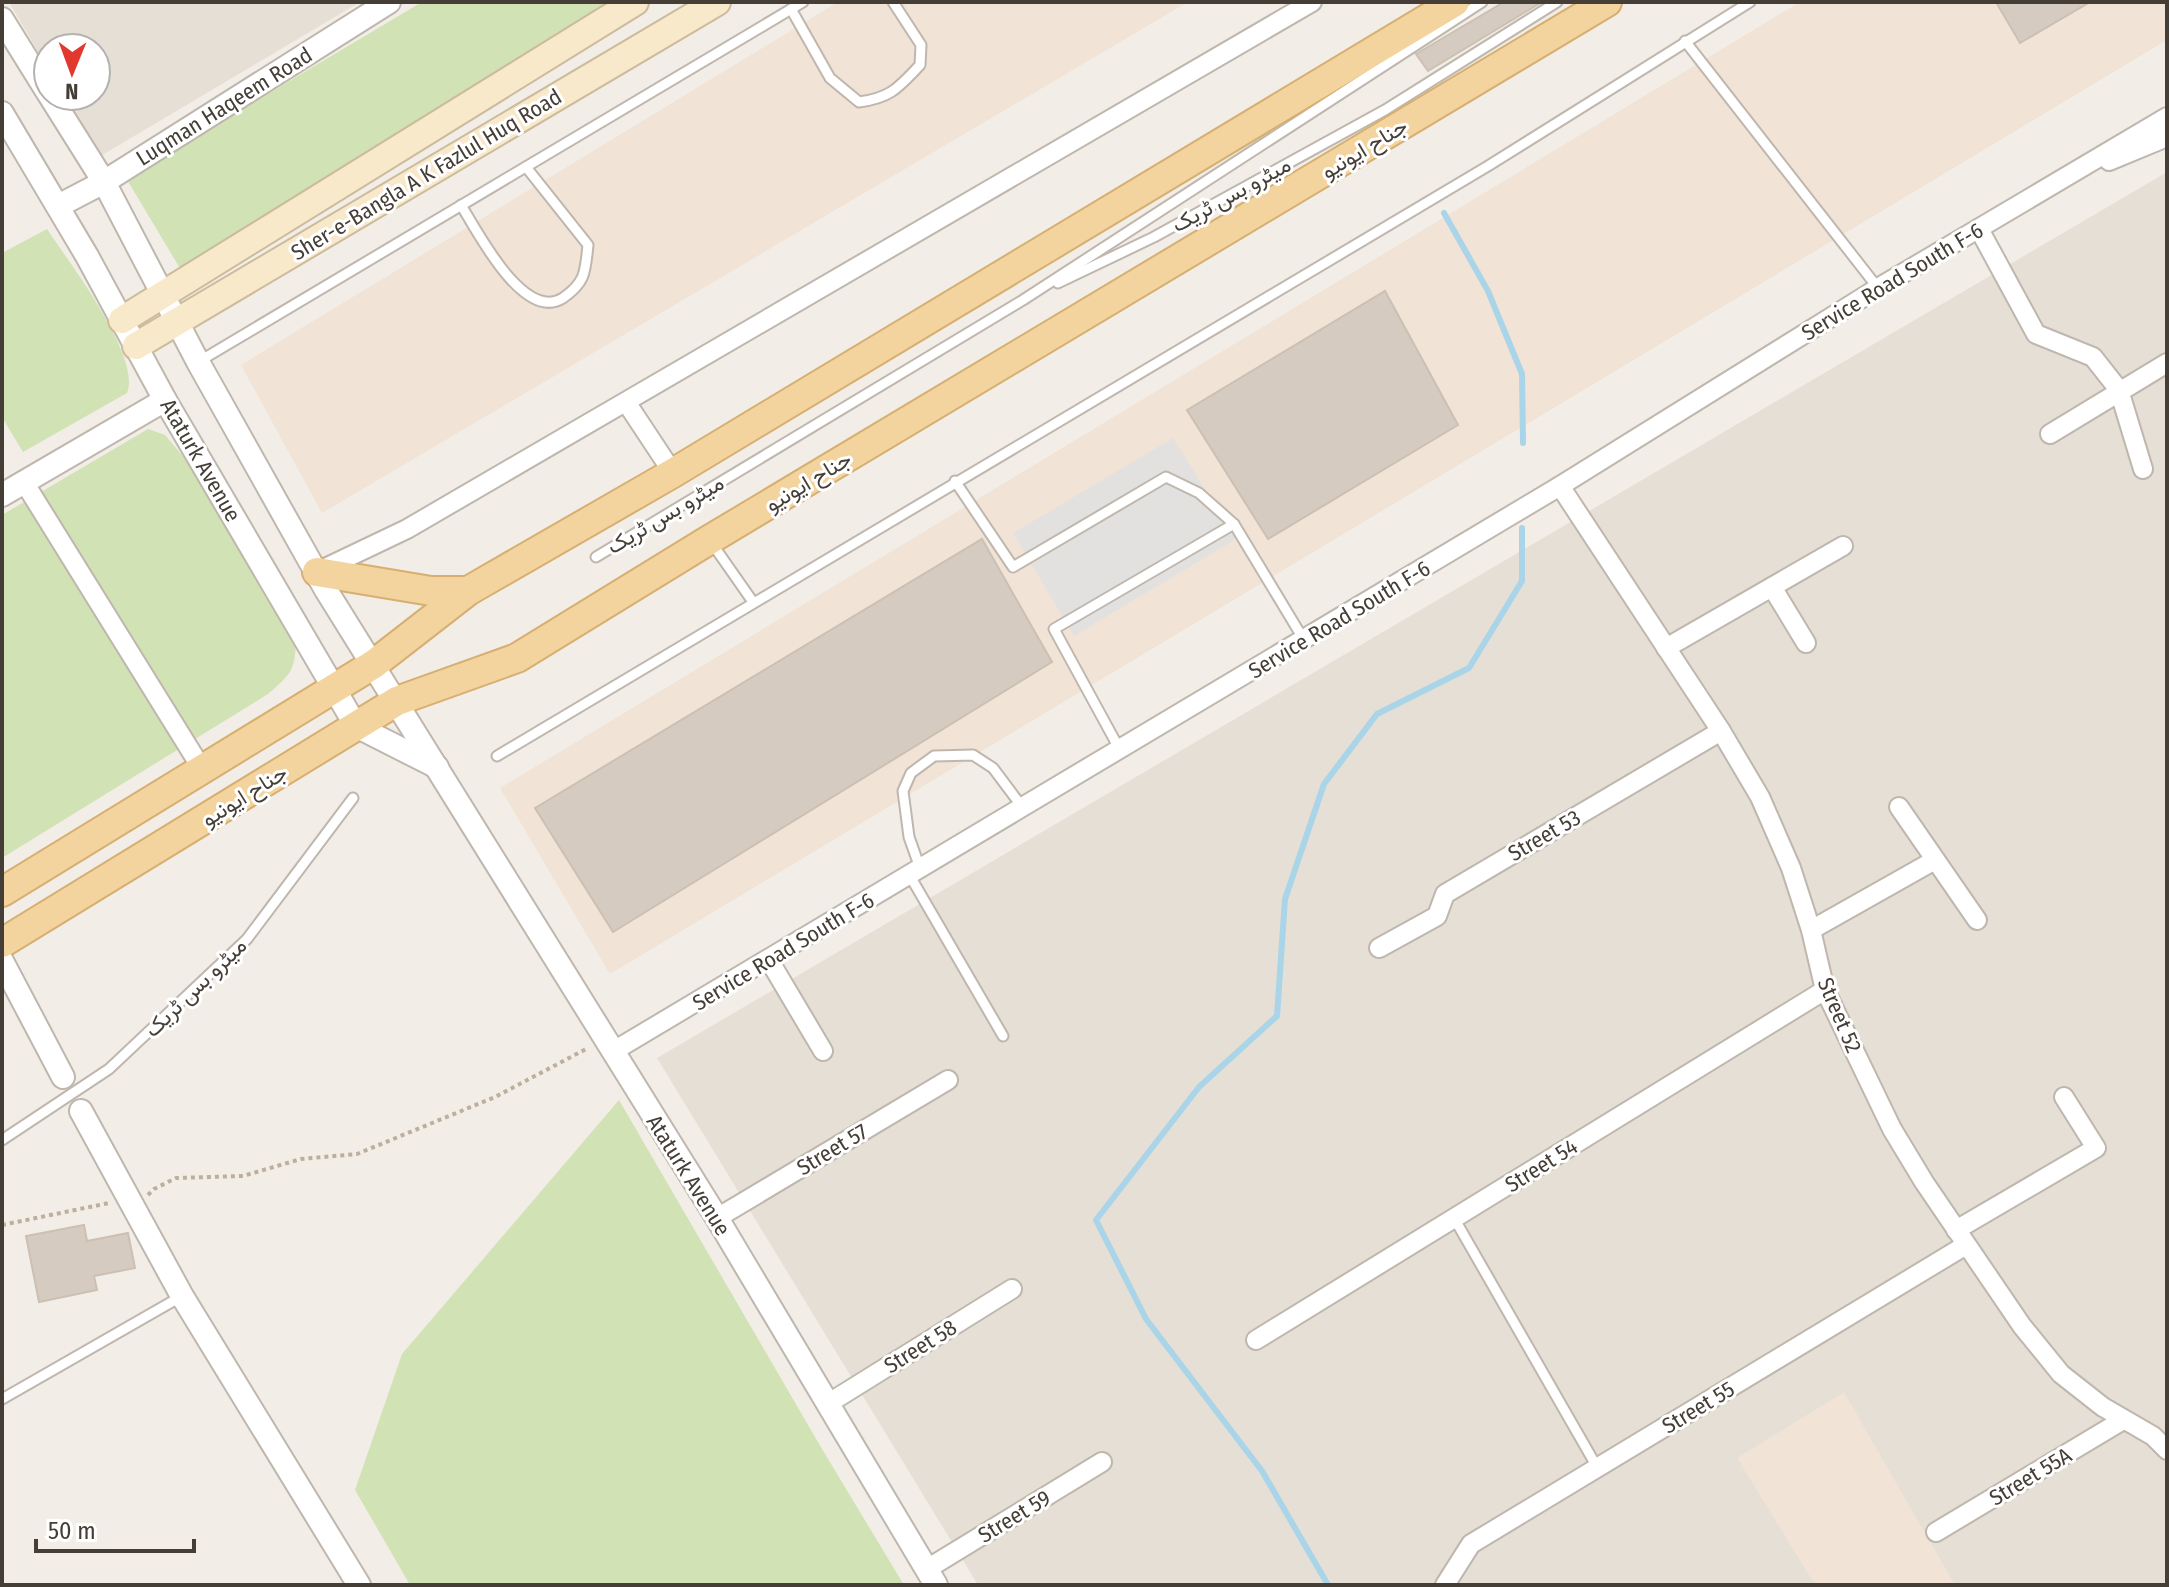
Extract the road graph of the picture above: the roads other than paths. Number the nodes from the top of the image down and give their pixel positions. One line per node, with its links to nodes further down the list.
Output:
1 (389, 2): 22 (street, Luqman Haqeem Road)
2 (635, 2): 27 (main road, Sher-e-Bangla A K Fazlul Huq Road)
3 (717, 2): 30 (main road, Sher-e-Bangla A K Fazlul Huq Road)
4 (803, 2): 12 (lane)
5 (893, 2): 12 (lane)
6 (1312, 2): 36 (street)
7 (1455, 2): 39 (main road, جناح ایونیو)
8 (1482, 2): 28 (lane, میٹرو بس ٹریک)
9 (1557, 2): 28 (lane, میٹرو بس ٹریک)
10 (1607, 2): 45 (main road, جناح ایونیو)
11 (1750, 2): 14 (lane)
12 (791, 9): 20 (lane)
13 (2, 19): 15 (street, Ataturk Avenue)
14 (1685, 41): 26 (lane); 40 (lane)
15 (32, 67)
16 (60, 112): 22 (street, Ataturk Avenue)
17 (2, 113): 24 (street, Ataturk Avenue)
18 (2167, 117): 21 (street, Service Road South F-6)
19 (2167, 137): 21 (street, Service Road South F-6)
20 (526, 167): 23 (lane); 23 (lane)
21 (2062, 180): 25 (street, Service Road South F-6)
22 (104, 182): 24 (street, Luqman Haqeem Road); 27 (street, Ataturk Avenue)
23 (461, 205): 32 (lane)
24 (58, 206): 29 (street, Ataturk Avenue)
25 (1979, 229): 26 (street, Service Road South F-6); 34 (street)
26 (1878, 288): 42 (street, Service Road South F-6)
27 (163, 295): 29 (main road, Sher-e-Bangla A K Fazlul Huq Road); 30 (street, Ataturk Avenue)
28 (1023, 300): 47 (lane, میٹرو بس ٹریک)
29 (122, 320): 31 (street, Ataturk Avenue)
30 (177, 321): 31 (main road, Sher-e-Bangla A K Fazlul Huq Road); 32 (street, Ataturk Avenue)
31 (136, 346): 35 (street, Ataturk Avenue)
32 (198, 362): 48 (street, Ataturk Avenue)
33 (2167, 363): 34 (street)
34 (2119, 390): 37 (street); 38 (street)
35 (165, 400): 41 (street); 56 (street, Ataturk Avenue)
36 (626, 402): 39 (street); 48 (street)
37 (2050, 434)
38 (2143, 469)
39 (673, 473): 50 (main road, جناح ایونیو)
40 (955, 481): 44 (lane); 51 (lane)
41 (24, 482): 43 (street); 63 (street)
42 (1560, 486): 52 (street, Service Road South F-6); 54 (street, Street 52)
43 (2, 495)
44 (1234, 524): 52 (lane); 60 (lane)
45 (709, 540): 51 (lane); 57 (main road, جناح ایونیو)
46 (1843, 546): 49 (street)
47 (596, 557)
48 (317, 572): 50 (main road); 55 (street, Ataturk Avenue)
49 (1772, 587): 53 (street); 54 (street)
50 (468, 591): 55 (main road, جناح ایونیو)
51 (753, 602): 61 (lane)
52 (1304, 640): 60 (street, Service Road South F-6)
53 (1806, 643)
54 (1666, 648): 59 (street, Street 52)
55 (374, 664): 56 (main road, جناح ایونیو); 57 (street, Ataturk Avenue)
56 (335, 687): 58 (street, Ataturk Avenue); 63 (main road, جناح ایونیو)
57 (397, 701): 58 (main road, جناح ایونیو); 62 (street, Ataturk Avenue)
58 (356, 726): 62 (street); 72 (main road, جناح ایونیو)
59 (1721, 731): 71 (street, Street 52); 73 (street, Street 53)
60 (1120, 750): 66 (street, Service Road South F-6)
61 (497, 756)
62 (438, 768): 78 (street, Ataturk Avenue)
63 (202, 769): 69 (main road, جناح ایونیو)
64 (353, 798): 84 (lane, میٹرو بس ٹریک)
65 (1899, 807): 67 (street)
66 (1023, 808): 68 (street, Service Road South F-6); 68 (lane)
67 (1935, 860): 70 (street); 71 (street)
68 (915, 873): 74 (street, Service Road South F-6); 77 (lane)
69 (2, 892)
70 (1977, 920)
71 (1811, 930): 76 (street, Street 52)
72 (2, 943)
73 (1379, 948)
74 (769, 960): 78 (street, Service Road South F-6); 79 (street)
75 (2, 961): 80 (street)
76 (1825, 990): 86 (street, Street 54); 87 (street, Street 52)
77 (1003, 1036)
78 (608, 1046): 85 (street, Ataturk Avenue)
79 (823, 1051)
80 (63, 1077)
81 (948, 1080): 85 (street, Street 57)
82 (2064, 1097): 87 (street, Street 55)
83 (81, 1111): 89 (street)
84 (2, 1140)
85 (717, 1218): 92 (street, Ataturk Avenue)
86 (1454, 1218): 90 (street, Street 54); 96 (lane)
87 (1961, 1238): 93 (street, Street 52); 96 (street, Street 55)
88 (1012, 1289): 92 (street, Street 58)
89 (182, 1296): 91 (lane); 99 (street)
90 (1256, 1340)
91 (2, 1399)
92 (829, 1403): 98 (street, Ataturk Avenue)
93 (2123, 1420): 94 (street, Street 52); 97 (street, Street 55A)
94 (2167, 1450)
95 (1102, 1462): 98 (street, Street 59)
96 (1597, 1467): 100 (street, Street 55)
97 (1936, 1532)
98 (932, 1577)
99 (359, 1585)
100 (1445, 1585)

